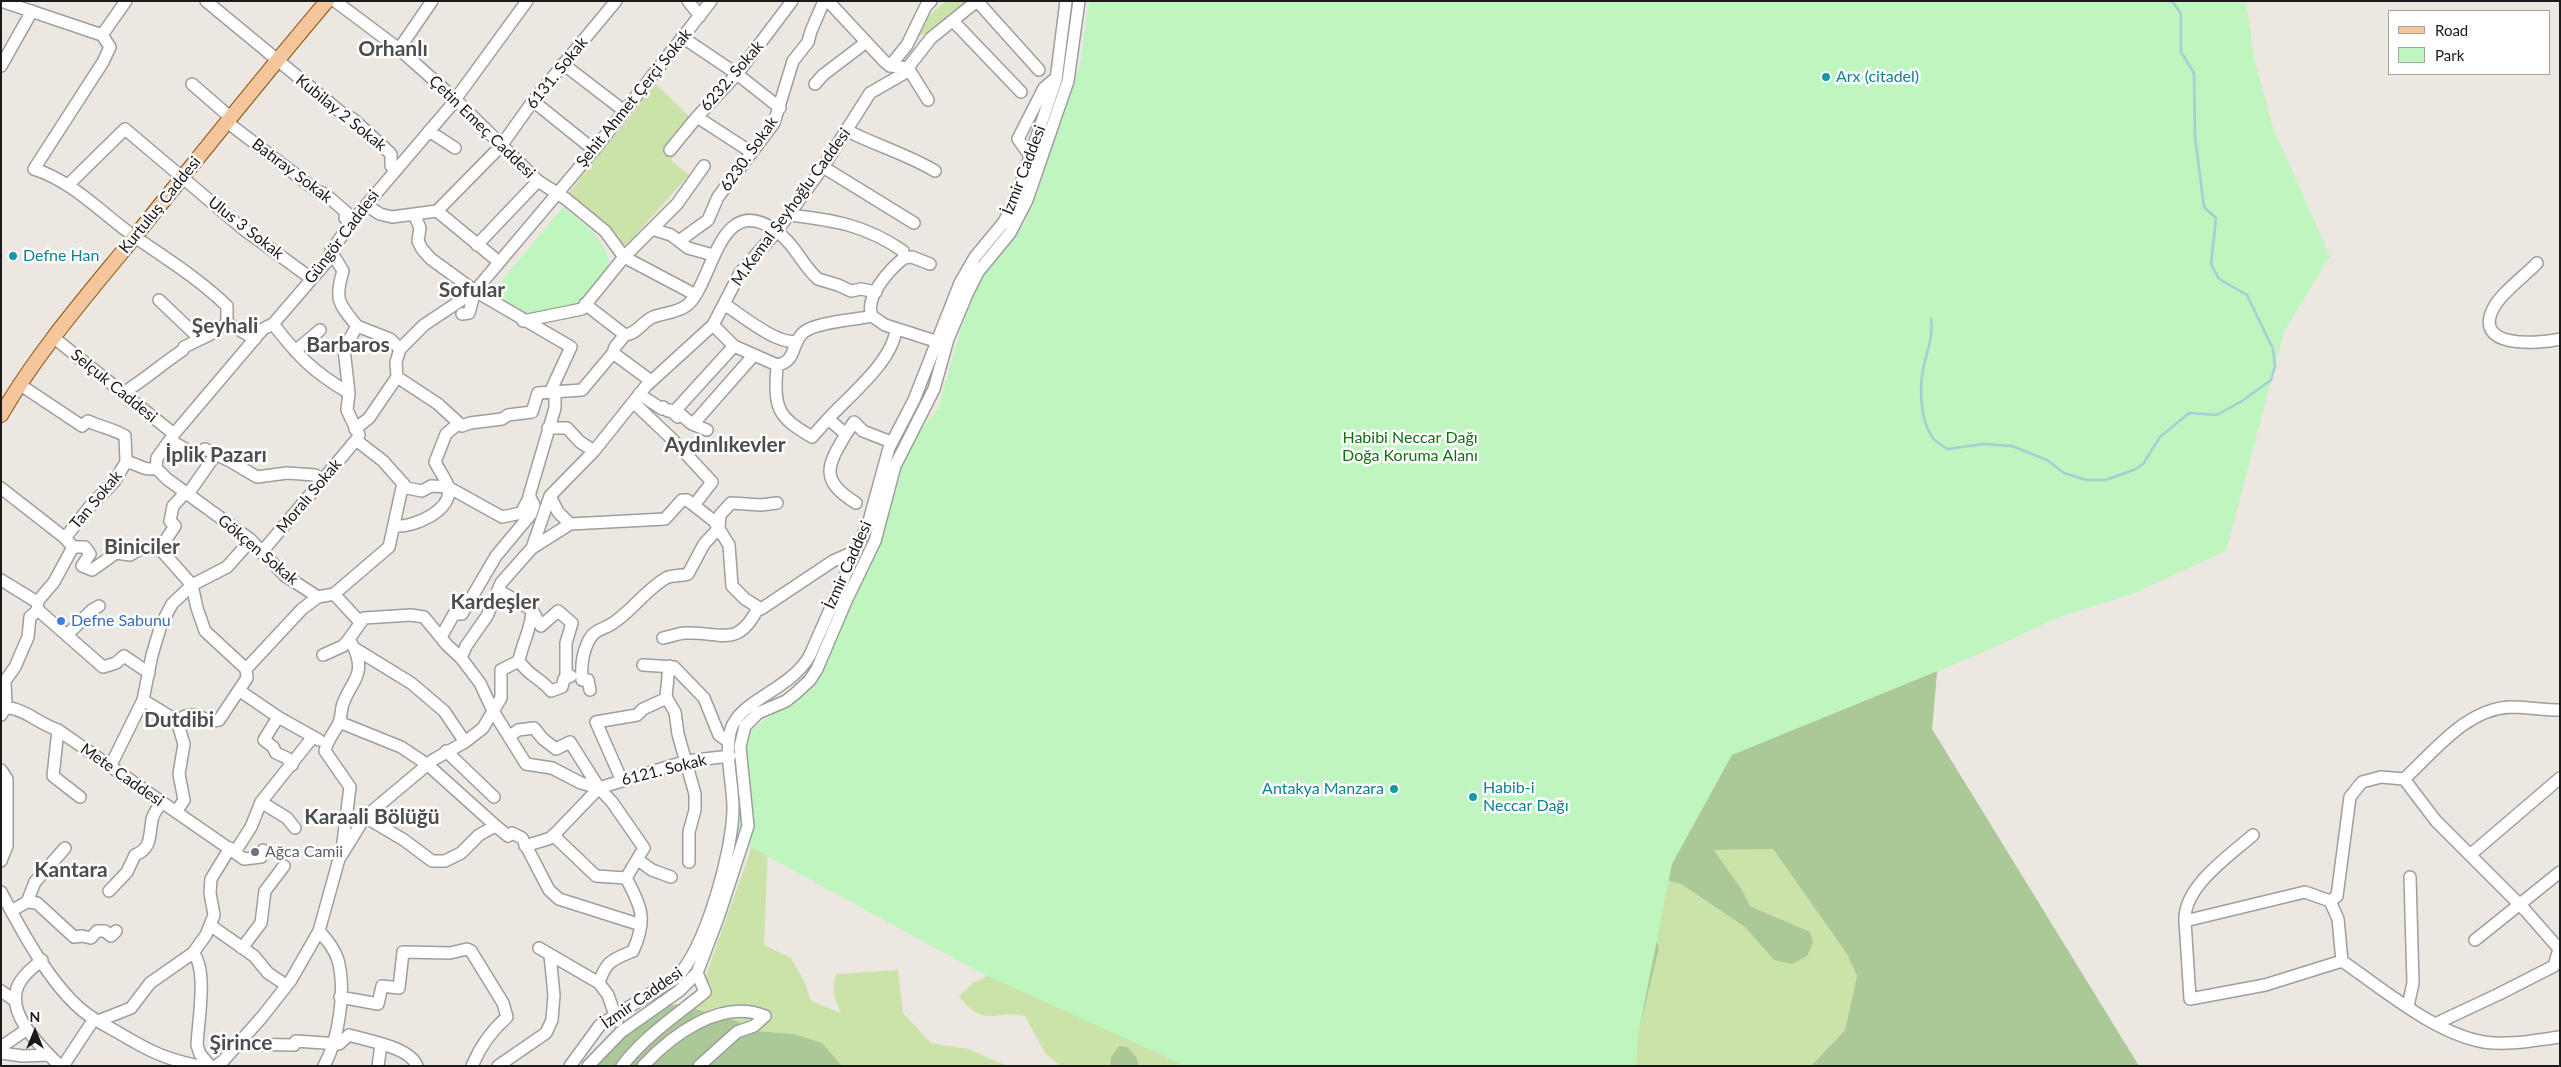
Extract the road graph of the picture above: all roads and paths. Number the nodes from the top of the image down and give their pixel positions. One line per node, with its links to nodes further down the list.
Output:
1 (1, 1): 18 (street)
2 (126, 1): 21 (street)
3 (206, 1): 25 (street, Kubilay 2 Sokak)
4 (328, 1): 25 (main road, Kurtuluş Caddesi)
5 (335, 1): 24 (street, Çetin Emeç Caddesi)
6 (432, 1): 24 (street)
7 (527, 1): 36 (street, Güngör Caddesi)
8 (616, 1): 26 (street, 6131. Sokak)
9 (688, 1): 19 (street)
10 (711, 1): 19 (street, Şehit Ahmet Çerçi Sokak)
11 (792, 1): 31 (street, 6232. Sokak)
12 (824, 1): 39 (street, 6230. Sokak)
13 (828, 1): 23 (street)
14 (931, 1): 28 (street)
15 (977, 1): 20 (street, M.Kemal Şeyhoğlu Caddesi); 30 (street)
16 (1066, 1): 32 (street, İzmir Caddesi)
17 (1079, 1): 241 (street, İzmir Caddesi)
18 (32, 11): 21 (street); 27 (street)
19 (700, 16): 22 (street, Şehit Ahmet Çerçi Sokak)
20 (953, 21): 29 (street, M.Kemal Şeyhoğlu Caddesi); 35 (street)
21 (102, 34): 57 (street)
22 (682, 37): 31 (street); 40 (street, Şehit Ahmet Çerçi Sokak)
23 (865, 43): 28 (street); 34 (street)
24 (399, 49): 36 (street, Çetin Emeç Caddesi)
25 (276, 61): 42 (main road, Kurtuluş Caddesi); 53 (street, Kubilay 2 Sokak)
26 (563, 64): 38 (street, 6131. Sokak); 40 (street)
27 (1, 66)
28 (890, 66): 29 (street)
29 (908, 68): 37 (street); 44 (street, M.Kemal Şeyhoğlu Caddesi)
30 (1039, 70)
31 (737, 74): 39 (street); 41 (street, 6232. Sokak)
32 (1056, 78): 50 (street, İzmir Caddesi); 50 (street)
33 (192, 84): 42 (street, Batıray Sokak)
34 (815, 84)
35 (1021, 92)
36 (454, 98): 43 (street, Güngör Caddesi); 45 (street, Çetin Emeç Caddesi)
37 (928, 100)
38 (533, 101): 45 (street, 6131. Sokak); 47 (street)
39 (780, 108): 49 (street, 6230. Sokak)
40 (623, 110): 47 (street, Şehit Ahmet Çerçi Sokak)
41 (697, 117): 48 (street, 6232. Sokak); 49 (street)
42 (228, 120): 55 (main road, Kurtuluş Caddesi); 63 (street, Batıray Sokak)
43 (429, 131): 46 (street); 53 (street, Güngör Caddesi)
44 (848, 131): 52 (street, M.Kemal Şeyhoğlu Caddesi); 54 (street)
45 (500, 146): 56 (street, Çetin Emeç Caddesi); 60 (street, 6131. Sokak)
46 (455, 148)
47 (594, 150): 58 (street, Şehit Ahmet Çerçi Sokak)
48 (670, 150)
49 (751, 152): 68 (street, 6230. Sokak)
50 (1030, 156): 99 (street, İzmir Caddesi)
51 (704, 166): 65 (street)
52 (823, 167): 62 (street, M.Kemal Şeyhoğlu Caddesi); 64 (street)
53 (396, 170): 59 (street, Güngör Caddesi)
54 (935, 171)
55 (182, 176): 57 (street, Ulus 3 Sokak); 67 (main road, Kurtuluş Caddesi); 77 (street, Ulus 3 Sokak)
56 (538, 182): 58 (street, Çetin Emeç Caddesi); 69 (street)
57 (69, 184): 67 (street)
58 (557, 194): 72 (street, Çetin Emeç Caddesi); 74 (street, Şehit Ahmet Çerçi Sokak)
59 (366, 205): 61 (street); 63 (street, Güngör Caddesi)
60 (437, 211): 61 (street); 69 (street)
61 (414, 214): 78 (street)
62 (789, 214): 66 (street, M.Kemal Şeyhoğlu Caddesi); 73 (street)
63 (351, 223): 70 (street, Güngör Caddesi)
64 (914, 223)
65 (652, 229): 68 (street); 72 (street)
66 (777, 231): 71 (street); 79 (street); 83 (street, M.Kemal Şeyhoğlu Caddesi)
67 (134, 236): 87 (street); 94 (main road, Kurtuluş Caddesi)
68 (679, 241): 71 (street)
69 (477, 245): 74 (street)
70 (331, 251): 77 (street, Güngör Caddesi); 90 (street)
71 (713, 255): 80 (street)
72 (624, 257): 80 (street); 82 (street)
73 (904, 258): 76 (street); 79 (street)
74 (499, 262): 78 (street, Şehit Ahmet Çerçi Sokak)
75 (2537, 263): 97 (street)
76 (930, 264)
77 (312, 279): 88 (street, Güngör Caddesi)
78 (475, 291): 84 (street); 86 (street); 101 (street)
79 (876, 292): 85 (street)
80 (694, 294): 93 (street)
81 (159, 300): 96 (street)
82 (585, 304): 86 (street); 93 (street)
83 (724, 304): 89 (street, M.Kemal Şeyhoğlu Caddesi); 98 (street)
84 (462, 314)
85 (872, 316): 91 (street); 98 (street)
86 (523, 320): 109 (street)
87 (227, 323): 95 (street); 96 (street)
88 (273, 324): 95 (street, Güngör Caddesi); 102 (street)
89 (713, 325): 100 (street); 107 (street, M.Kemal Şeyhoğlu Caddesi)
90 (357, 326): 101 (street); 111 (street)
91 (896, 328): 99 (street); 115 (street)
92 (320, 330): 102 (street)
93 (625, 335): 103 (street)
94 (53, 337): 108 (main road, Kurtuluş Caddesi); 110 (street, Selçuk Caddesi)
95 (255, 338): 122 (street, Güngör Caddesi)
96 (200, 339): 110 (street)
97 (2560, 339)
98 (797, 341): 105 (street)
99 (935, 341): 123 (street, İzmir Caddesi)
100 (734, 346): 104 (street); 113 (street)
101 (400, 349): 106 (street)
102 (295, 351): 111 (street)
103 (614, 353): 107 (street); 109 (street)
104 (753, 356): 105 (street); 117 (street)
105 (777, 365): 115 (street)
106 (397, 376): 116 (street); 120 (street, Moralı Sokak)
107 (651, 381): 112 (street, M.Kemal Şeyhoğlu Caddesi)
108 (19, 384): 114 (main road, Kurtuluş Caddesi); 126 (street)
109 (555, 391): 116 (street); 118 (street)
110 (123, 393): 122 (street, Selçuk Caddesi)
111 (349, 393): 120 (street)
112 (636, 398): 113 (street); 124 (street, M.Kemal Şeyhoğlu Caddesi); 137 (street)
113 (673, 413): 117 (street)
114 (1, 415)
115 (828, 419): 121 (street)
116 (459, 423): 130 (street)
117 (694, 423): 119 (street)
118 (548, 428): 124 (street); 133 (street)
119 (707, 430)
120 (356, 434): 128 (street, Moralı Sokak); 129 (street)
121 (846, 434): 123 (street); 136 (street)
122 (172, 437): 125 (street, Selçuk Caddesi); 127 (street, Güngör Caddesi)
123 (892, 442): 145 (street, İzmir Caddesi)
124 (594, 451): 134 (street, M.Kemal Şeyhoğlu Caddesi)
125 (216, 454): 128 (street); 132 (street)
126 (126, 462): 127 (street); 142 (street, Tan Sokak)
127 (156, 468): 132 (street, Gökçen Sokak)
128 (320, 481): 146 (street, Moralı Sokak)
129 (403, 483): 130 (street); 139 (street)
130 (448, 487): 133 (street); 139 (street)
131 (1, 488): 142 (street)
132 (187, 493): 141 (street, Gökçen Sokak); 144 (street)
133 (529, 496): 134 (street); 158 (street)
134 (548, 500): 138 (street); 143 (street, M.Kemal Şeyhoğlu Caddesi)
135 (777, 503): 140 (street)
136 (856, 503)
137 (695, 504): 138 (street); 140 (street)
138 (570, 524): 143 (street)
139 (395, 526): 150 (street)
140 (719, 528): 154 (street); 168 (street)
141 (250, 540): 146 (street, Gökçen Sokak); 148 (street)
142 (69, 542): 144 (street); 152 (street, Tan Sokak)
143 (532, 548): 149 (street, M.Kemal Şeyhoğlu Caddesi)
144 (159, 550): 148 (street)
145 (856, 551): 154 (street); 186 (street, İzmir Caddesi)
146 (261, 553): 151 (street, Gökçen Sokak)
147 (1, 580): 152 (street)
148 (192, 585): 166 (street); 167 (street)
149 (498, 590): 155 (street); 162 (street, M.Kemal Şeyhoğlu Caddesi)
150 (334, 594): 151 (street); 156 (street)
151 (318, 597): 166 (street)
152 (38, 606): 157 (street); 169 (street, Tan Sokak)
153 (100, 606): 157 (street)
154 (758, 608): 159 (street)
155 (532, 610): 163 (street); 170 (street)
156 (364, 618): 158 (street); 160 (street)
157 (67, 635): 167 (street)
158 (440, 637): 162 (street)
159 (663, 638)
160 (352, 644): 161 (street); 180 (street); 185 (street)
161 (323, 655)
162 (461, 658): 177 (street)
163 (519, 661): 170 (street); 177 (street)
164 (643, 665): 165 (street)
165 (669, 666): 173 (street); 186 (street)
166 (246, 669): 172 (street)
167 (149, 673): 174 (street)
168 (582, 673): 170 (street); 171 (street)
169 (4, 674): 176 (street)
170 (566, 677)
171 (590, 690)
172 (240, 691): 178 (street); 179 (street)
173 (667, 698): 189 (street); 196 (street)
174 (143, 700): 179 (street); 192 (street)
175 (2560, 710): 195 (street)
176 (4, 711): 181 (street, Mete Caddesi)
177 (493, 711): 182 (street); 185 (street)
178 (278, 717): 183 (street); 190 (street)
179 (177, 720): 202 (street)
180 (339, 722): 184 (street); 191 (street)
181 (58, 730): 192 (street, Mete Caddesi); 198 (street)
182 (509, 737): 197 (street); 197 (street)
183 (312, 738): 184 (street); 190 (street)
184 (327, 742): 213 (street)
185 (465, 742): 187 (street)
186 (729, 742): 188 (street, İzmir Caddesi)
187 (446, 751): 191 (street); 199 (street)
188 (730, 756): 189 (street, 6121. Sokak); 248 (street, İzmir Caddesi)
189 (687, 762): 196 (street, 6121. Sokak); 216 (street)
190 (292, 765): 201 (street)
191 (428, 765): 203 (street); 204 (street)
192 (110, 767): 200 (street, Mete Caddesi)
193 (1, 770): 215 (street)
194 (2560, 778): 212 (street)
195 (2404, 779): 212 (street); 224 (street)
196 (622, 781): 197 (street, 6121. Sokak)
197 (599, 788): 206 (street); 214 (street)
198 (80, 797)
199 (494, 797)
200 (162, 802): 202 (street, Mete Caddesi); 222 (street)
201 (262, 802): 205 (street); 210 (street)
202 (176, 812): 210 (street, Mete Caddesi)
203 (365, 817): 204 (street); 213 (street)
204 (495, 826): 208 (street)
205 (295, 828)
206 (553, 835): 208 (street); 221 (street)
207 (2253, 835): 228 (street)
208 (525, 846): 230 (street)
209 (65, 848): 225 (street)
210 (232, 850): 211 (street); 229 (street)
211 (263, 850)
212 (2470, 855): 226 (street)
213 (339, 859): 232 (street)
214 (638, 860): 219 (street); 221 (street)
215 (1, 861)
216 (689, 862)
217 (284, 866): 234 (street)
218 (2560, 872): 226 (street)
219 (671, 877)
220 (2410, 877): 247 (street)
221 (626, 878): 230 (street)
222 (109, 891)
223 (1, 892): 227 (street)
224 (2330, 901): 228 (street); 240 (street)
225 (27, 902): 227 (street); 231 (street)
226 (2520, 905): 233 (street); 236 (street)
227 (11, 911): 239 (street)
228 (2185, 921): 240 (street)
229 (210, 925): 234 (street); 237 (street)
230 (641, 925): 242 (street)
231 (116, 931)
232 (319, 931): 243 (street); 245 (street)
233 (2475, 940)
234 (242, 948): 243 (street)
235 (539, 948): 238 (street)
236 (2559, 950): 250 (street)
237 (193, 953): 249 (street); 264 (street)
238 (550, 955): 242 (street); 268 (street)
239 (42, 960): 246 (street); 249 (street)
240 (2342, 961): 247 (street)
241 (696, 973): 252 (street, İzmir Caddesi); 271 (street)
242 (599, 983): 248 (street)
243 (286, 985): 255 (street)
244 (1, 991): 246 (street)
245 (340, 997): 254 (street); 267 (street)
246 (14, 1000): 251 (street)
247 (2408, 1006): 250 (street)
248 (615, 1016): 252 (street); 269 (street, İzmir Caddesi)
249 (96, 1020): 262 (street); 263 (street)
250 (2435, 1024): 253 (street)
251 (26, 1030): 257 (street); 258 (street)
252 (621, 1032): 270 (street, İzmir Caddesi)
253 (2560, 1036)
254 (334, 1042): 255 (street); 256 (street); 260 (street)
255 (237, 1044): 259 (street)
256 (381, 1046): 265 (street); 266 (street)
257 (3, 1051): 258 (street); 261 (street)
258 (49, 1055): 262 (street)
259 (221, 1064)
260 (328, 1064)
261 (3, 1066)
262 (61, 1066)
263 (199, 1066)
264 (210, 1066)
265 (378, 1066)
266 (417, 1066)
267 (472, 1066)
268 (498, 1066)
269 (570, 1066)
270 (588, 1066)
271 (622, 1066)
272 (642, 1066): 273 (street)
273 (699, 1066)

